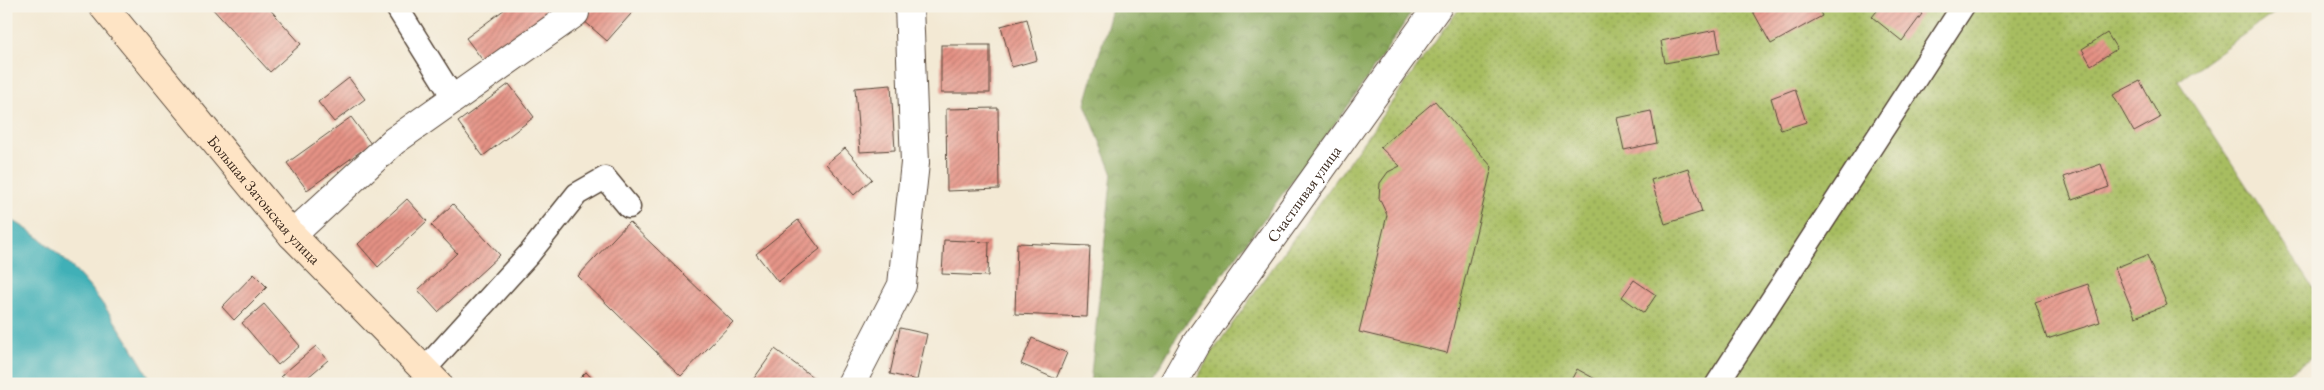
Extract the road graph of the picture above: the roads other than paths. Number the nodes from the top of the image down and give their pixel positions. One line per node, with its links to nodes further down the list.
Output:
1 (103, 6): 9 (street, Большая Затонская улица)
2 (396, 6): 7 (lane)
3 (909, 6): 11 (street)
4 (1438, 6): 12 (street, Счастливая улица)
5 (1963, 6): 13 (lane)
6 (575, 13): 7 (street)
7 (454, 99): 9 (street)
8 (629, 207): 10 (lane)
9 (292, 235): 10 (street, Большая Затонская улица)
10 (431, 377)
11 (851, 384)
12 (1173, 384)
13 (1716, 384)

